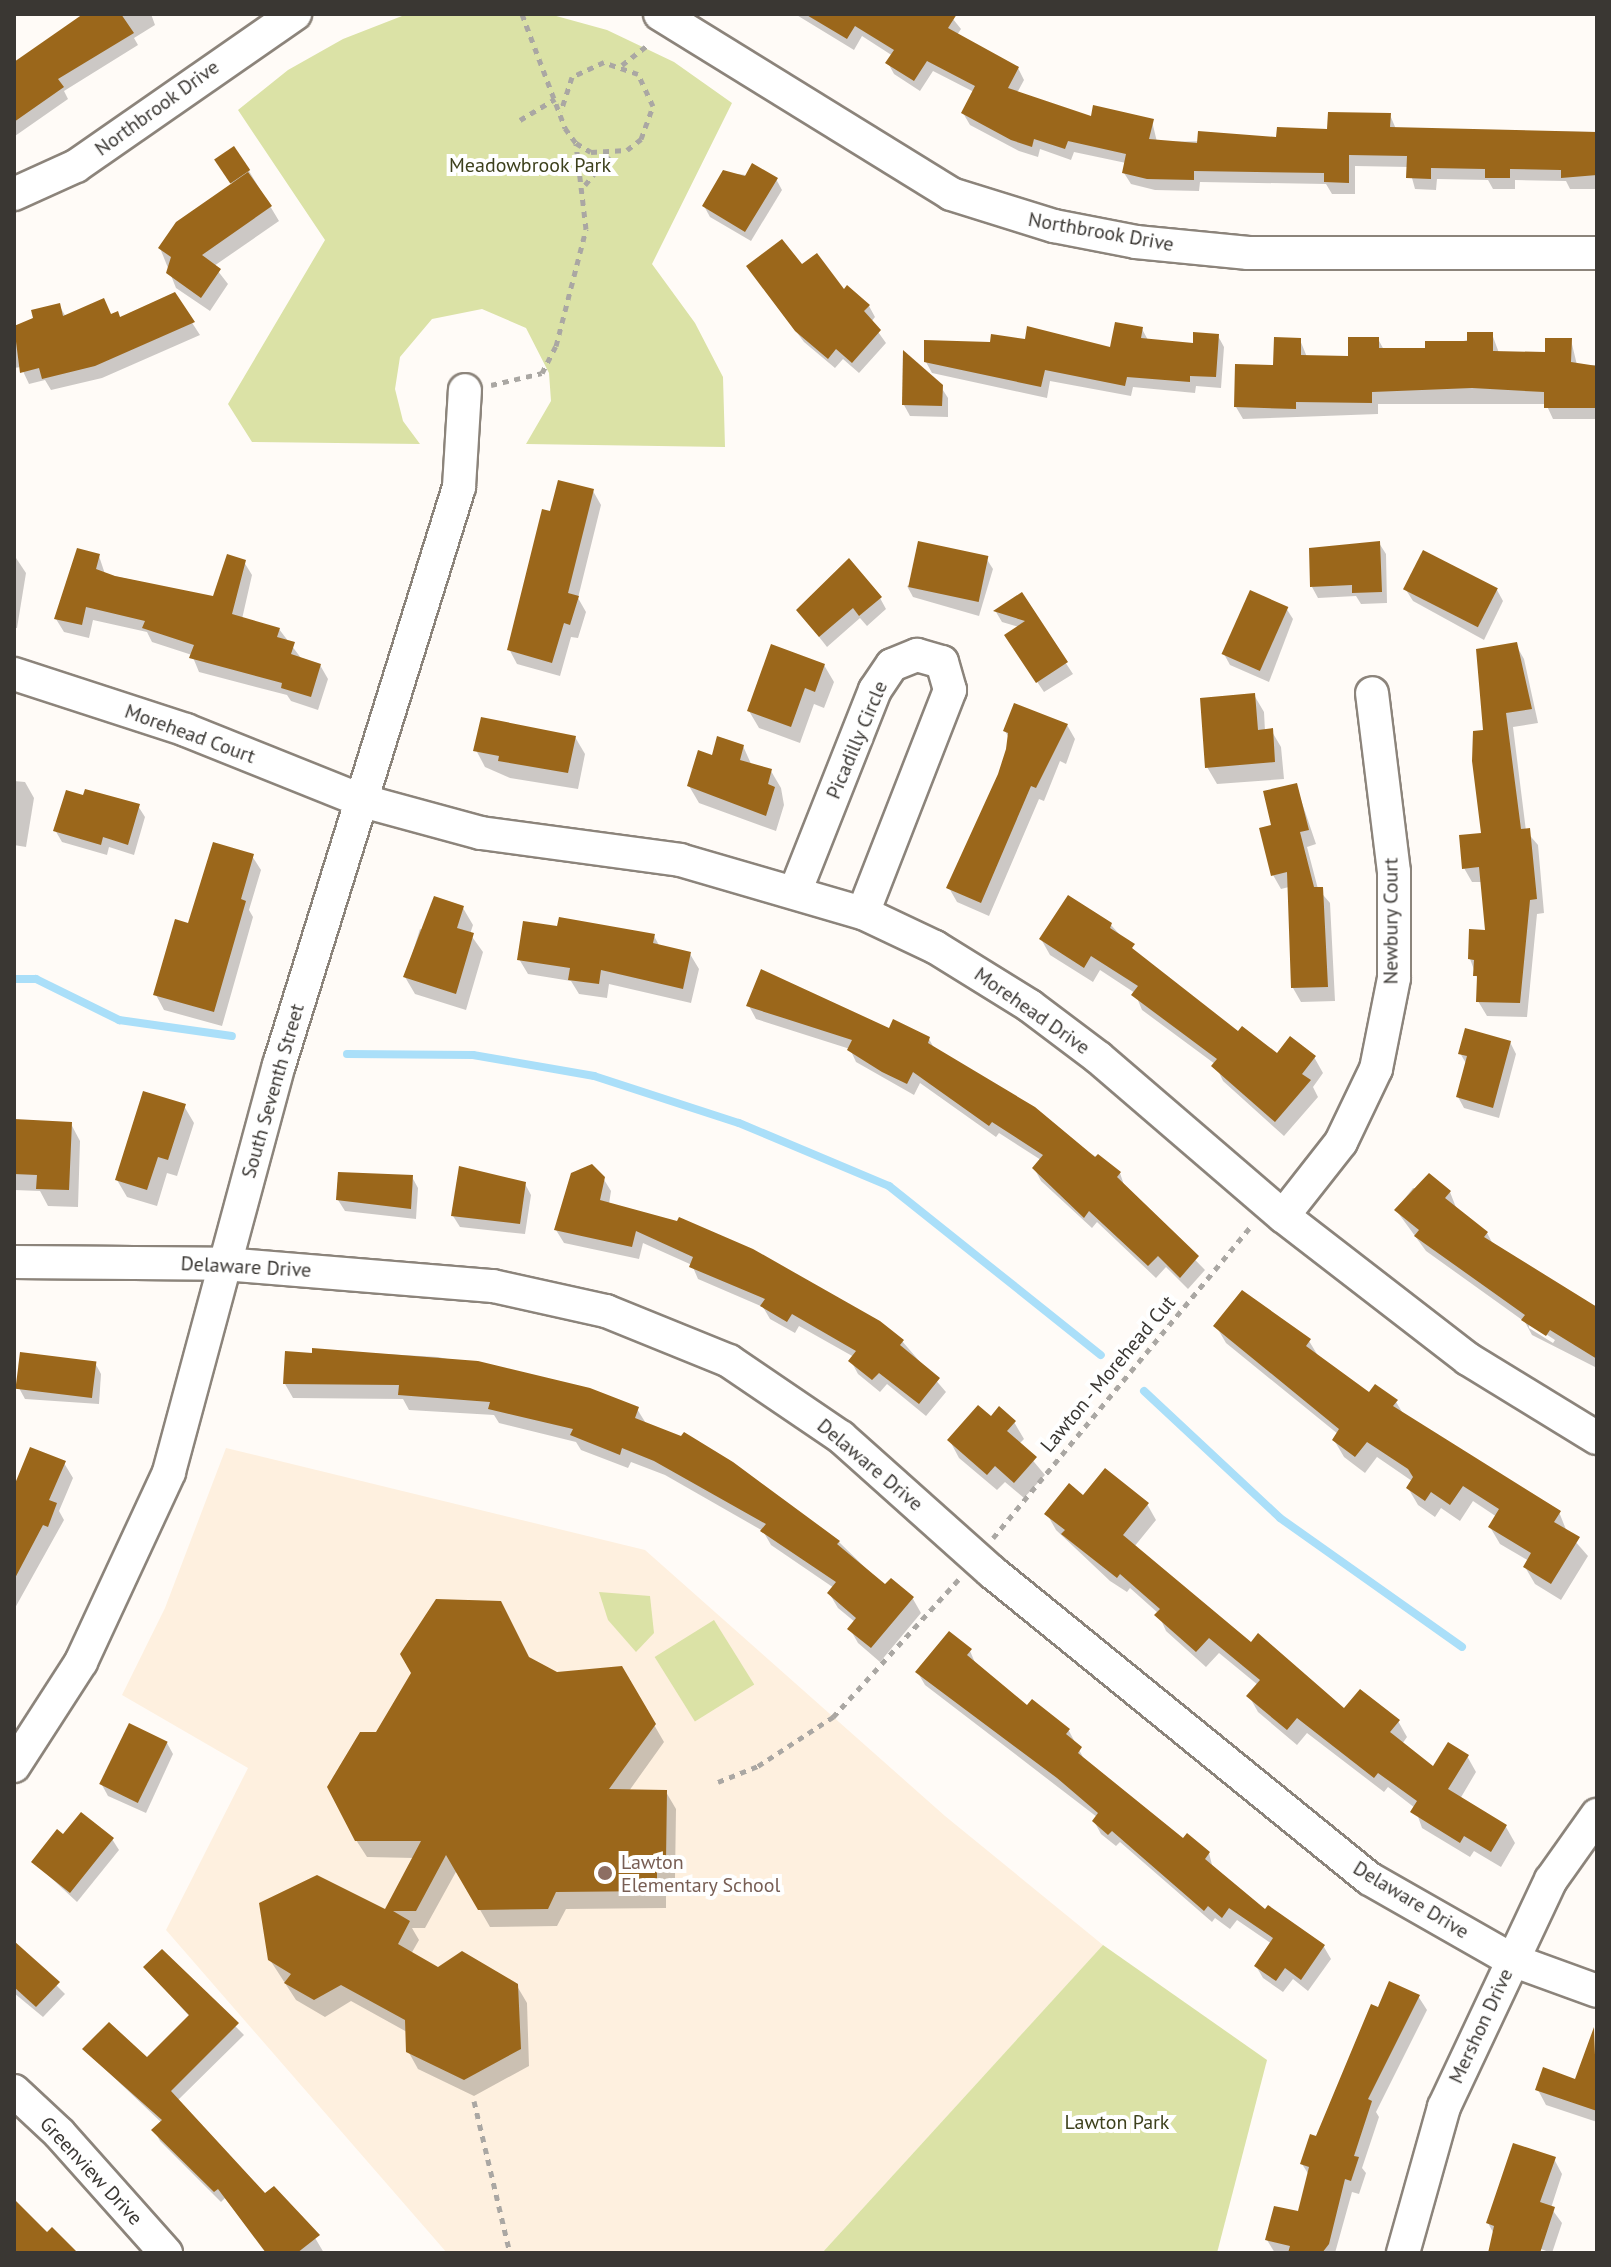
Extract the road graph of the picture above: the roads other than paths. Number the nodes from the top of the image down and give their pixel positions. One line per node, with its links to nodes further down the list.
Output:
1 (295, 14): 3 (street, Northbrook Drive)
2 (660, 14): 4 (street, Northbrook Drive)
3 (14, 194)
4 (1597, 253)
5 (465, 390): 8 (street, South Seventh Street)
6 (14, 674): 8 (street, Morehead Court)
7 (1372, 693): 11 (street, Newbury Court)
8 (363, 801): 9 (street, Morehead Drive); 13 (street, South Seventh Street)
9 (795, 892): 10 (street, Morehead Drive); 10 (street, Picadilly Circle)
10 (863, 913): 11 (street, Morehead Drive)
11 (1268, 1220): 14 (street, Morehead Drive)
12 (14, 1262): 13 (street, Delaware Drive)
13 (224, 1264): 15 (street, South Seventh Street); 17 (street, Delaware Drive)
14 (1597, 1438)
15 (14, 1766)
16 (1597, 1815): 17 (street, Mershon Drive)
17 (1512, 1960): 18 (street, Delaware Drive); 21 (street, Mershon Drive)
18 (1597, 1991)
19 (14, 2091): 20 (street, Greenview Drive)
20 (166, 2253)
21 (1403, 2253)

